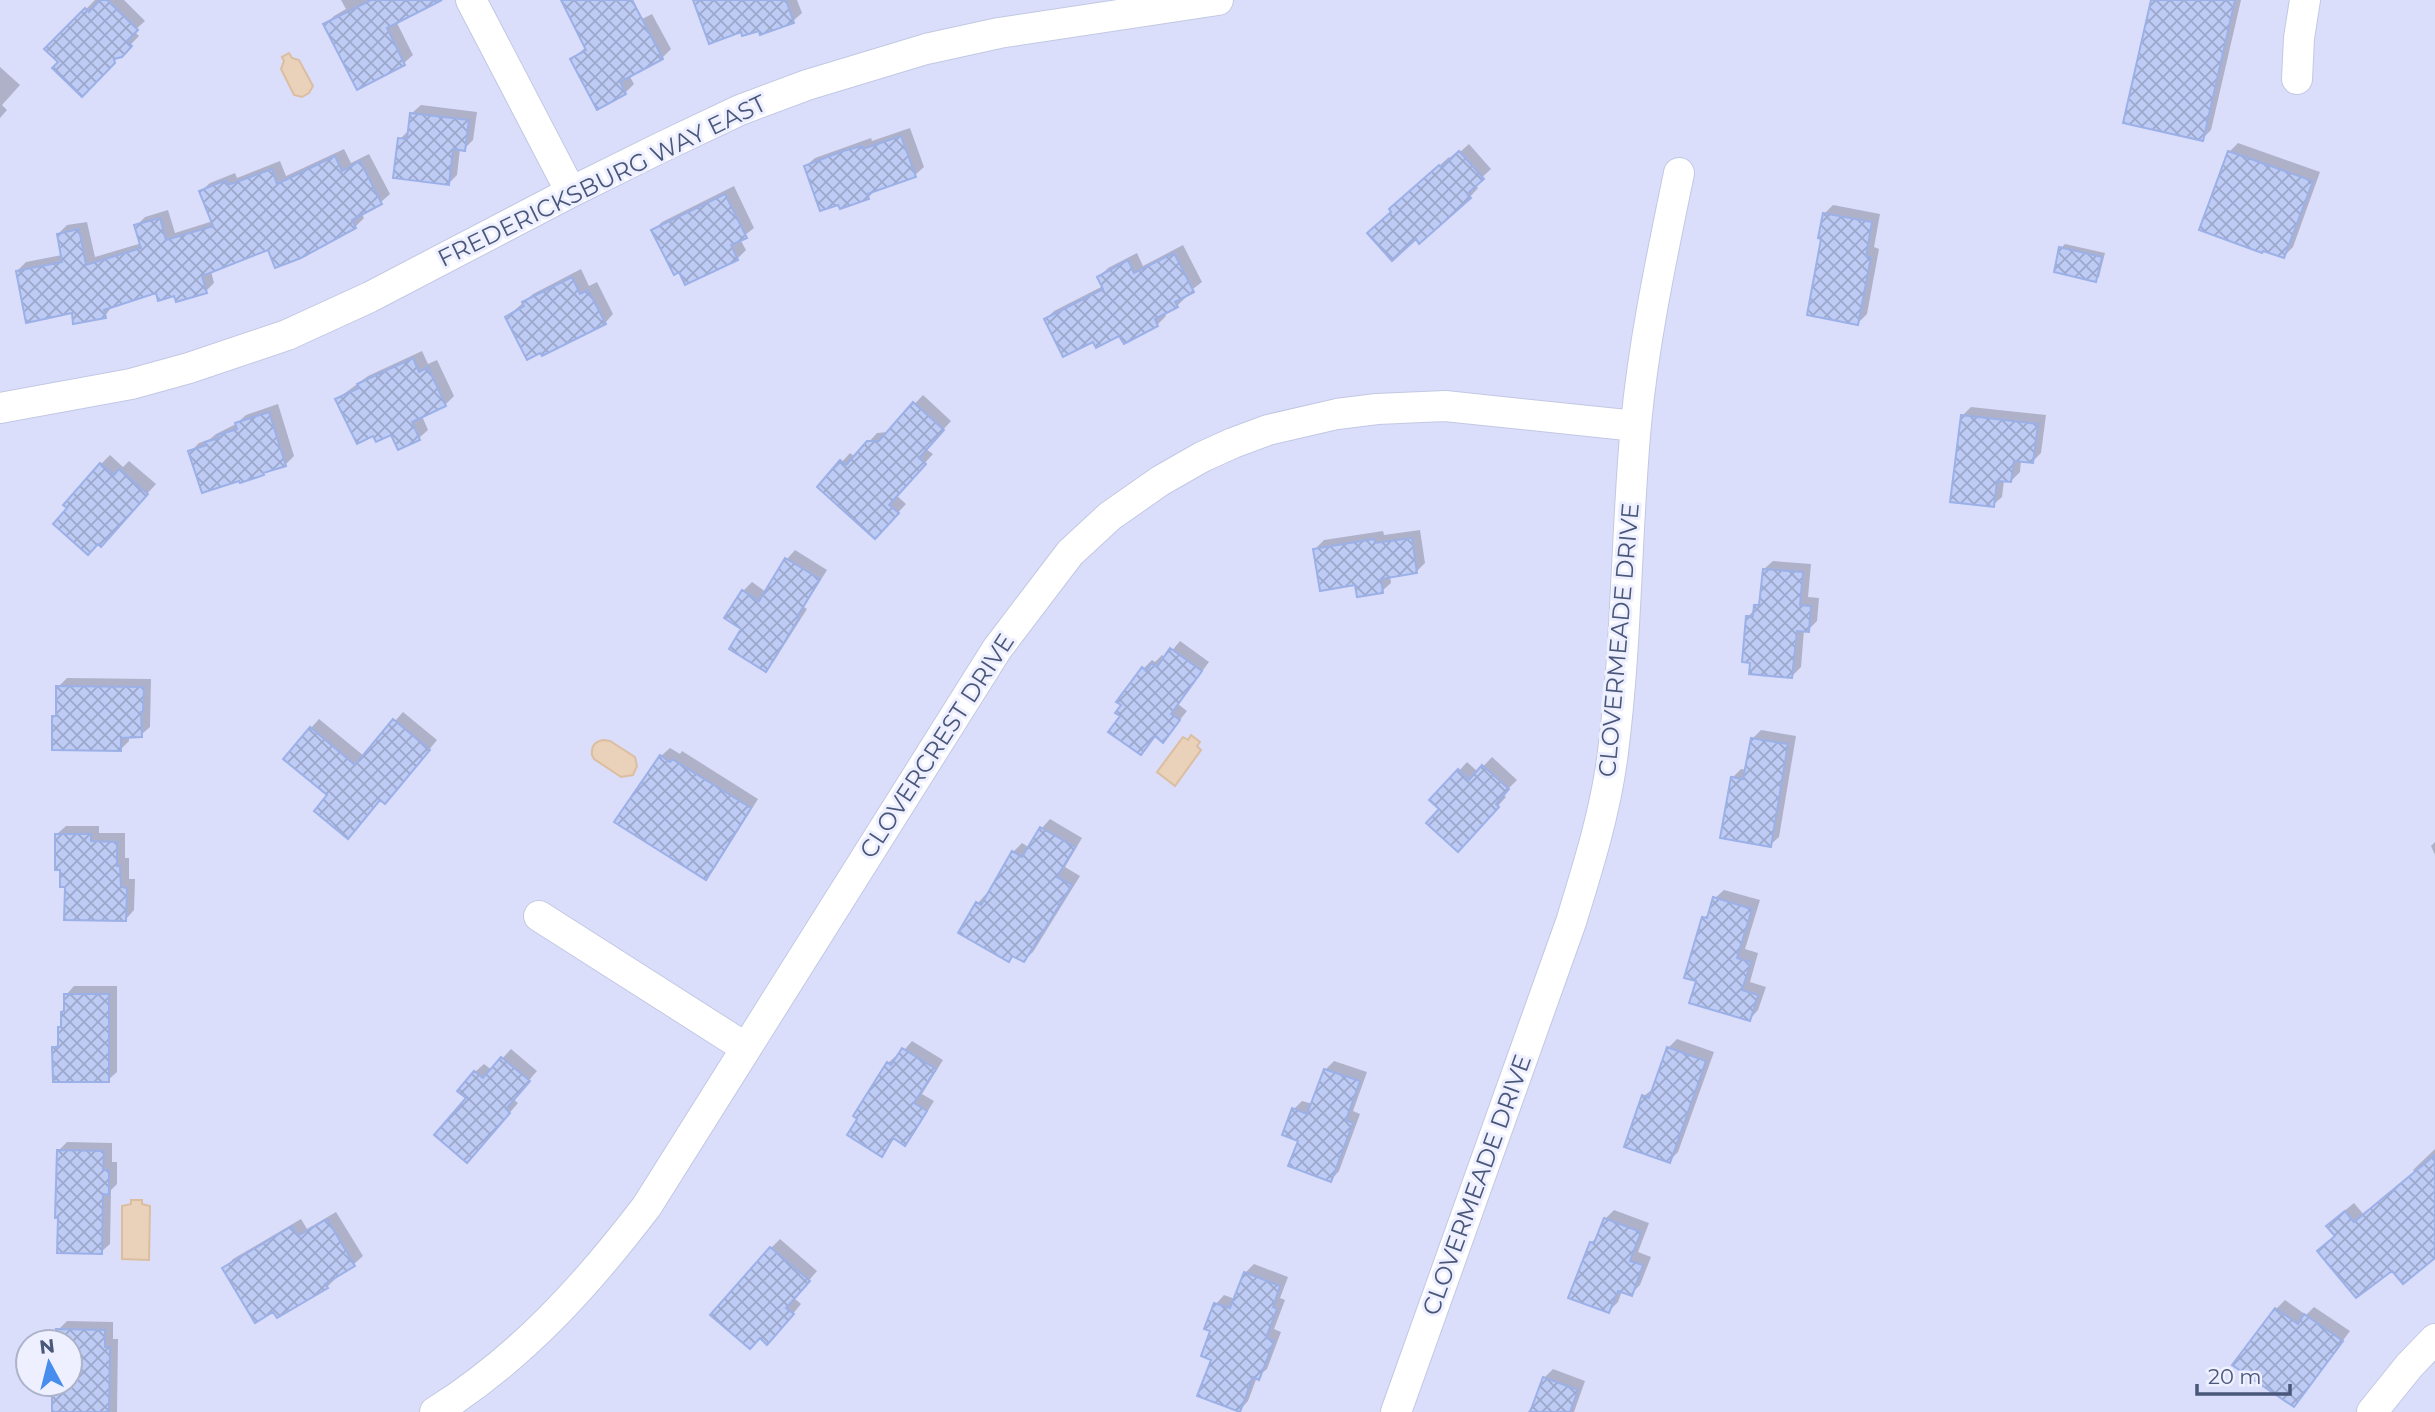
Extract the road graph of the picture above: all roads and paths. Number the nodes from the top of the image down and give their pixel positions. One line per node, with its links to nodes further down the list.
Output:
1 (471, 0): 7 (street)
2 (1218, 0): 4 (street, FREDERICKSBURG WAY EAST)
3 (2305, 0): 5 (street)
4 (1138, 6): 7 (street, FREDERICKSBURG WAY EAST)
5 (2297, 79)
6 (1679, 173): 9 (street, CLOVERMEADE DRIVE)
7 (571, 192): 8 (street, FREDERICKSBURG WAY EAST)
8 (0, 408)
9 (1636, 426): 11 (street, CLOVERCREST DRIVE); 14 (street, CLOVERMEADE DRIVE)
10 (540, 916): 11 (street)
11 (747, 1048): 13 (street, CLOVERCREST DRIVE)
12 (2435, 1339): 15 (street)
13 (435, 1412)
14 (1396, 1412)
15 (2372, 1412)

